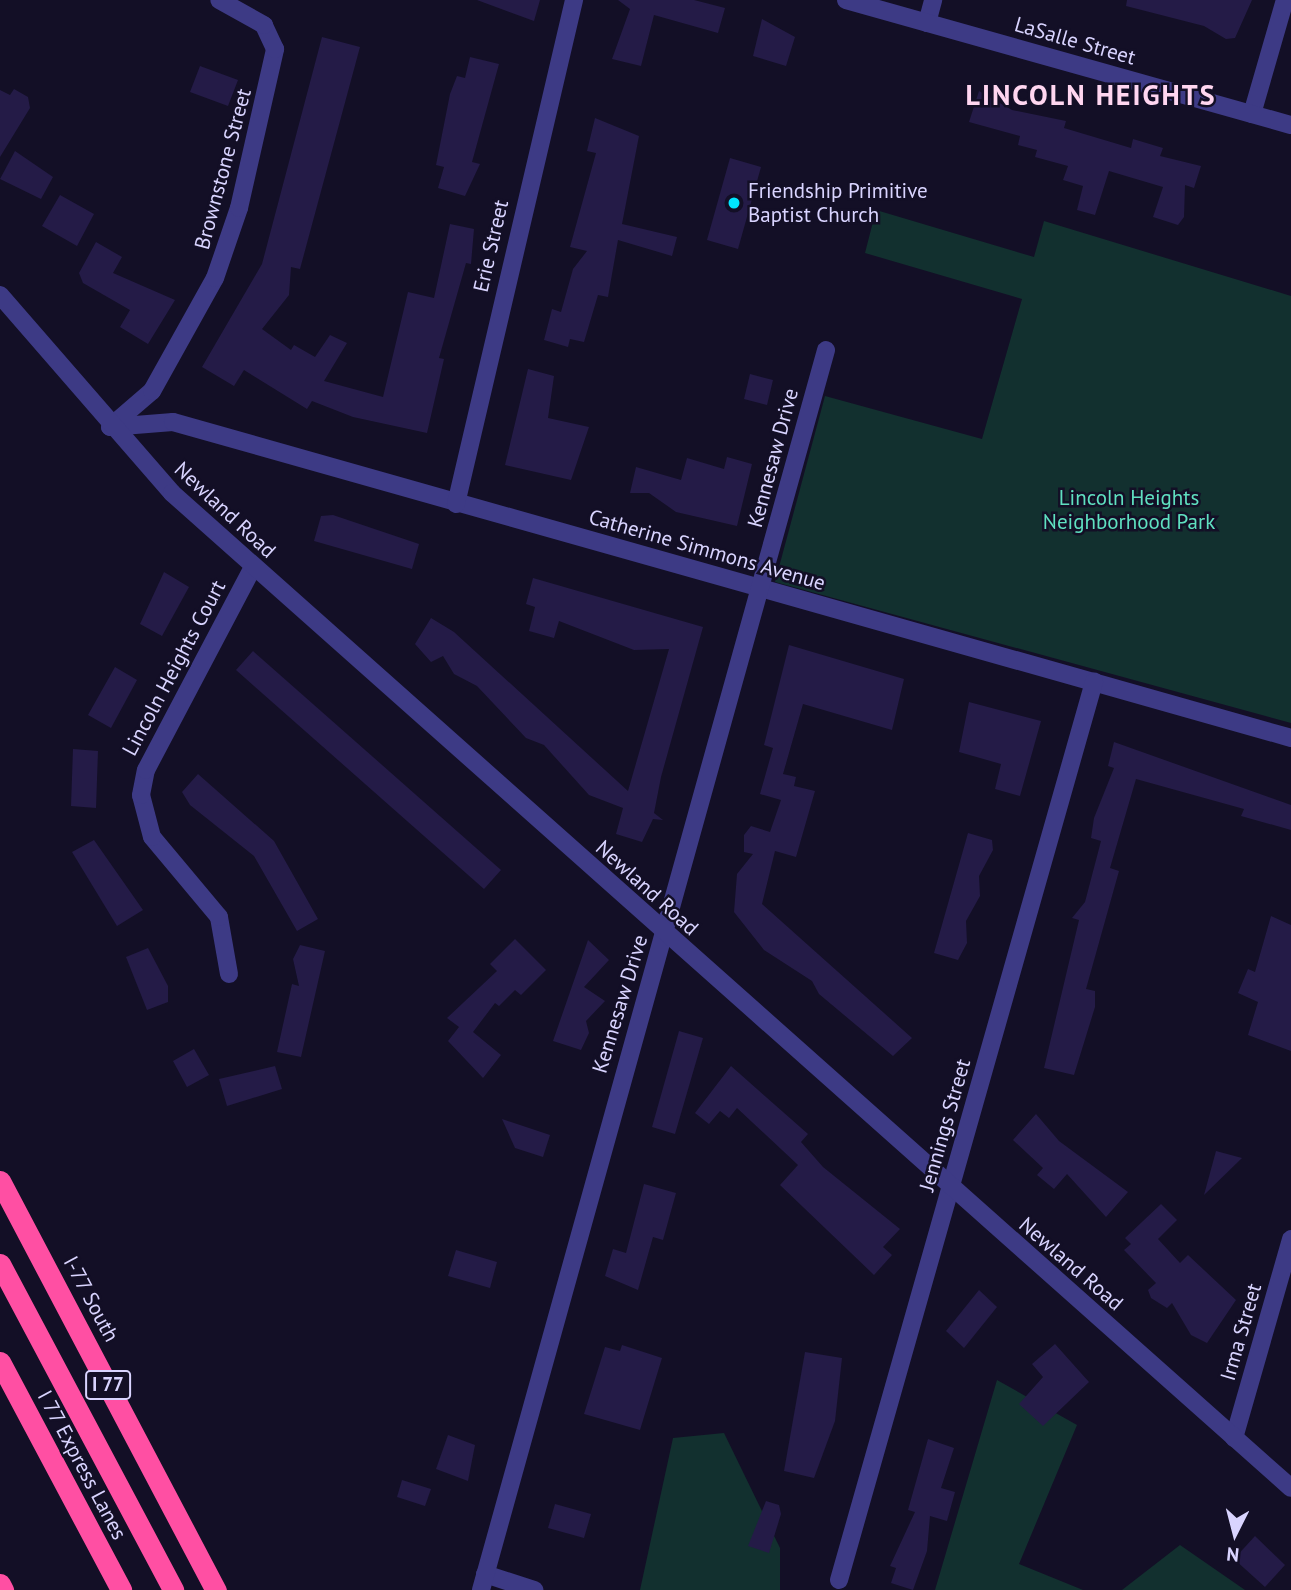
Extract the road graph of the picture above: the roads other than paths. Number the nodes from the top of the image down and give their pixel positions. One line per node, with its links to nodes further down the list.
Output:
1 (219, 0): 11 (street, Brownstone Street)
2 (575, 0): 12 (street, Erie Street)
3 (846, 0): 6 (street, LaSalle Street)
4 (933, 0): 6 (street)
5 (1285, 0): 7 (street)
6 (927, 23): 7 (street, LaSalle Street)
7 (1252, 114): 8 (street, LaSalle Street)
8 (1291, 125)
9 (0, 295): 11 (street, Newland Road)
10 (826, 350): 14 (street, Kennesaw Drive)
11 (110, 427): 12 (street, Catherine Simmons Avenue); 13 (street, Newland Road)
12 (456, 503): 14 (street, Catherine Simmons Avenue)
13 (253, 567): 17 (street, Newland Road); 18 (street, Lincoln Heights Court)
14 (761, 588): 15 (street, Catherine Simmons Avenue); 17 (street, Kennesaw Drive)
15 (1094, 682): 16 (street, Catherine Simmons Avenue); 20 (street, Jennings Street)
16 (1291, 738)
17 (665, 934): 20 (street, Newland Road); 27 (street, Kennesaw Drive)
18 (229, 974)
19 (0, 1181): 32 (highway, I-77 South / I 77)
20 (950, 1188): 24 (street, Newland Road); 26 (street, Jennings Street)
21 (1291, 1239): 24 (street, Irma Street)
22 (0, 1264): 31 (highway, I 77 Express Lanes / I 77)
23 (0, 1362): 30 (highway, I 77 Express Lanes)
24 (1234, 1438): 25 (street, Newland Road)
25 (1291, 1488)
26 (839, 1580)
27 (483, 1582): 33 (street)
28 (0, 1584): 29 (highway)
29 (3, 1590)
30 (121, 1590)
31 (173, 1590)
32 (216, 1590)
33 (534, 1590)

